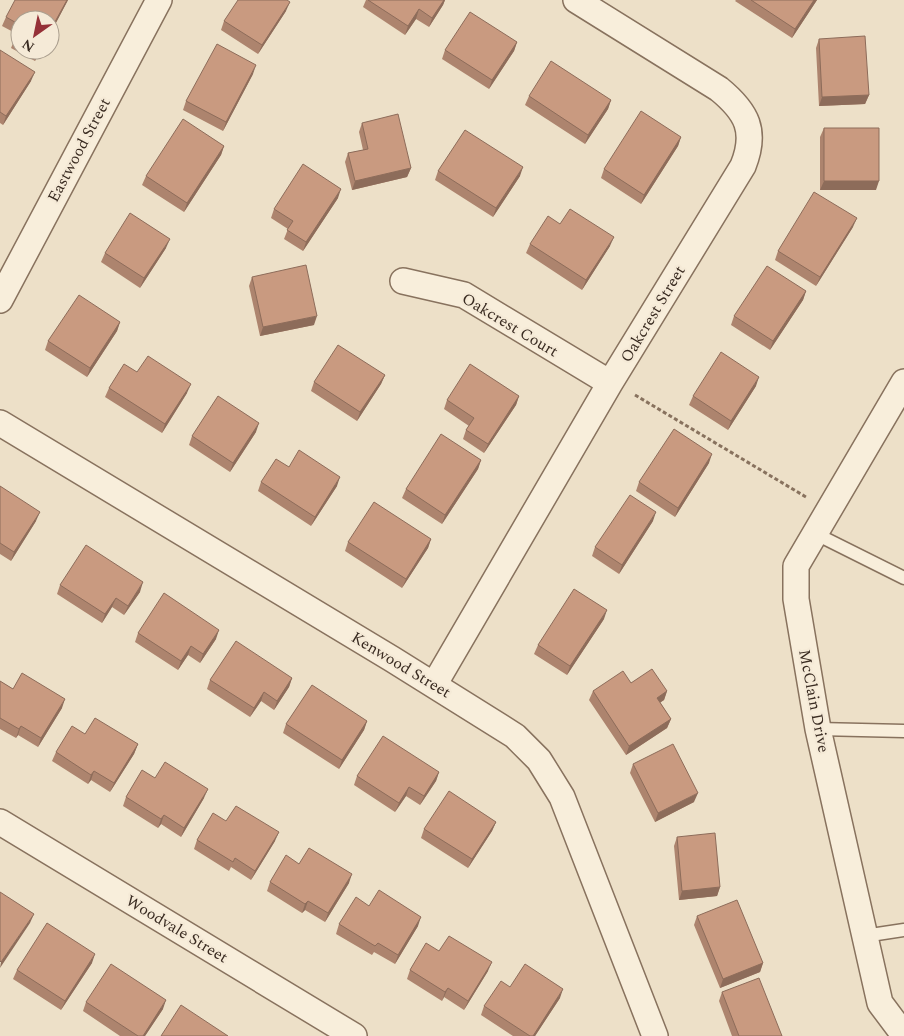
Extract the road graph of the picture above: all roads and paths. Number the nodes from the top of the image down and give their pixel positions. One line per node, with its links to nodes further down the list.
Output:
1 (159, 0): 4 (street, Eastwood Street)
2 (576, 0): 6 (street, Oakcrest Street)
3 (403, 281): 6 (street, Oakcrest Court)
4 (0, 300)
5 (904, 382): 9 (street, McClain Drive)
6 (621, 388): 8 (path); 11 (street, Oakcrest Street)
7 (0, 423): 11 (street, Kenwood Street)
8 (813, 501)
9 (814, 533): 10 (lane); 12 (street, McClain Drive)
10 (904, 578)
11 (434, 685): 20 (street, Kenwood Street)
12 (818, 729): 13 (lane); 17 (street, McClain Drive)
13 (904, 731): 14 (lane)
14 (904, 735)
15 (0, 822): 19 (street, Woodvale Street)
16 (904, 930): 17 (lane)
17 (864, 936): 18 (street, McClain Drive)
18 (904, 1035)
19 (354, 1036)
20 (654, 1036)

